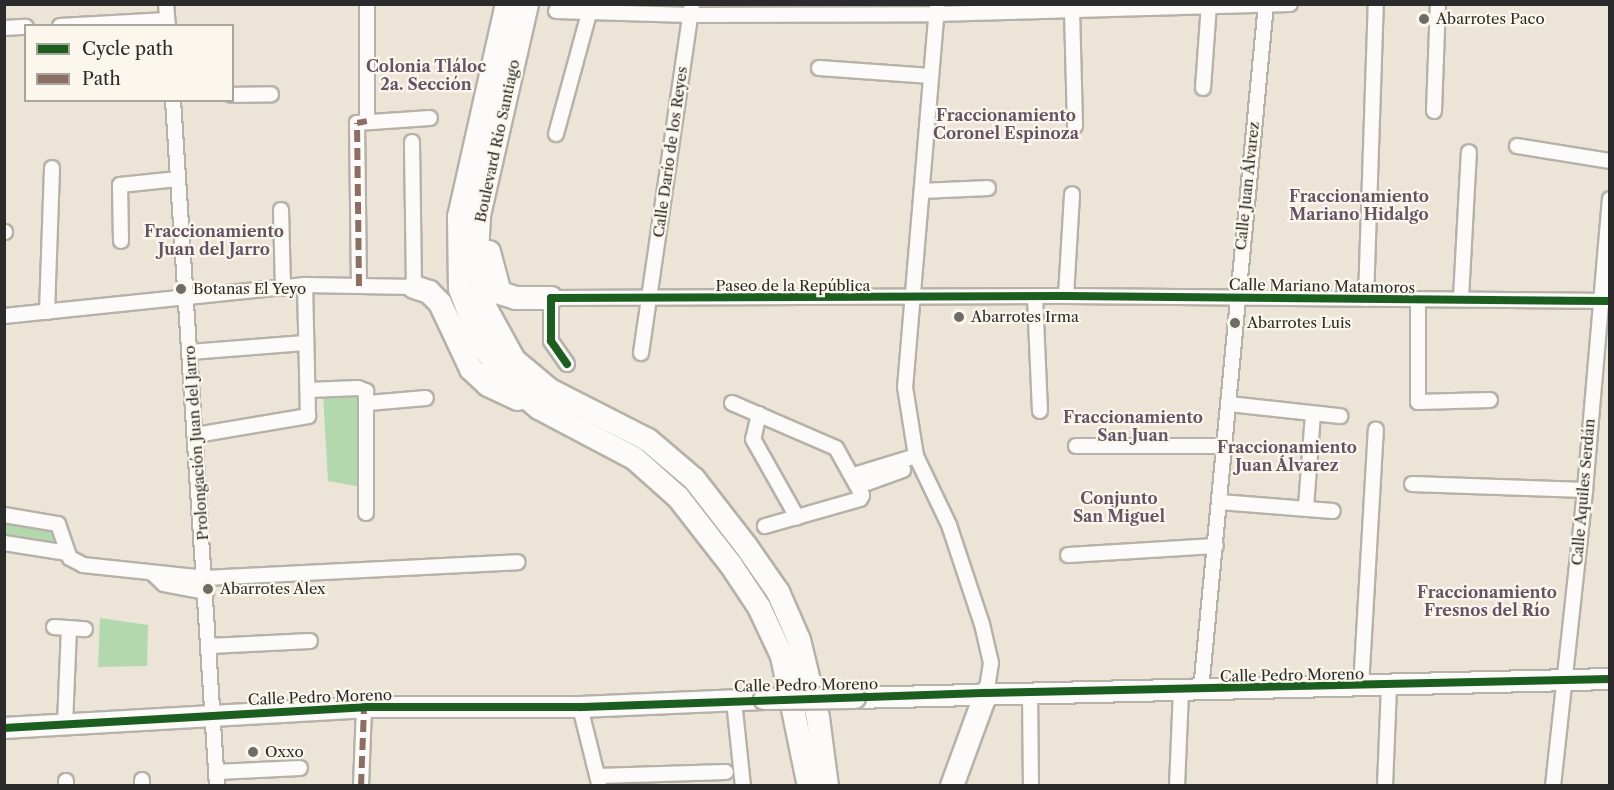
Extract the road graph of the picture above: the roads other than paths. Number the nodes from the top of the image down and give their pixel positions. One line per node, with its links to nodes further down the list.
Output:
1 (166, 4): 15 (street)
2 (367, 4): 27 (street)
3 (507, 4): 70 (main road, Boulevard Río Santiago)
4 (527, 4): 41 (main road, Boulevard Río Santiago)
5 (1290, 4): 9 (street)
6 (1376, 4): 55 (street)
7 (1438, 4): 25 (street)
8 (1209, 5): 9 (street); 12 (street); 21 (street)
9 (1266, 5): 54 (street, Calle Juan Álvarez)
10 (937, 9): 11 (street); 12 (street); 20 (street)
11 (691, 10): 14 (street); 52 (street, Calle Darío de los Reyes)
12 (1072, 10): 28 (street)
13 (555, 11): 14 (street)
14 (589, 13): 29 (street)
15 (168, 23): 16 (street)
16 (132, 24)
17 (24, 27): 18 (street)
18 (4, 28)
19 (819, 68): 20 (street)
20 (931, 76): 37 (street)
21 (1203, 88)
22 (271, 94): 23 (street)
23 (234, 95)
24 (173, 102): 35 (street, Prolongación Juan del Jarro)
25 (1434, 111)
26 (430, 118): 27 (street)
27 (367, 121): 44 (street)
28 (1075, 126)
29 (556, 134)
30 (412, 142): 45 (street)
31 (1517, 146): 33 (street)
32 (1470, 152): 51 (street)
33 (1610, 161)
34 (52, 168): 58 (street)
35 (178, 180): 42 (street); 47 (street, Prolongación Juan del Jarro)
36 (988, 188): 37 (street)
37 (922, 191): 53 (street)
38 (1072, 194): 48 (street)
39 (1610, 199): 56 (street, Calle Aquiles Serdán)
40 (281, 210): 46 (street)
41 (479, 216): 50 (main road); 121 (main road, Boulevard Río Santiago)
42 (121, 241)
43 (305, 285): 44 (street); 46 (street); 60 (street)
44 (359, 286): 45 (street)
45 (414, 287): 70 (main road)
46 (283, 288): 47 (street)
47 (186, 295): 58 (street); 61 (street, Prolongación Juan del Jarro)
48 (1066, 296): 49 (street, Calle Mariano Matamoros); 54 (street, Calle Mariano Matamoros)
49 (1035, 297): 53 (street, Paseo de la República); 71 (street)
50 (551, 298): 52 (street, Paseo de la República); 63 (street)
51 (1461, 298): 56 (street, Calle Mariano Matamoros); 57 (street, Calle Mariano Matamoros)
52 (649, 299): 53 (street, Paseo de la República); 62 (street, Calle Darío de los Reyes)
53 (912, 299): 79 (street)
54 (1236, 299): 55 (street, Calle Mariano Matamoros); 69 (street, Calle Juan Álvarez)
55 (1366, 299): 57 (street, Calle Mariano Matamoros)
56 (1604, 301): 82 (street, Calle Aquiles Serdán)
57 (1418, 302): 66 (street)
58 (47, 312): 59 (street)
59 (4, 316)
60 (305, 343): 61 (street); 64 (street)
61 (190, 352): 76 (street, Prolongación Juan del Jarro)
62 (641, 353)
63 (567, 364)
64 (308, 390): 67 (street); 76 (street)
65 (426, 398): 67 (street)
66 (1490, 400)
67 (368, 403): 86 (street)
68 (732, 403): 72 (street)
69 (1229, 404): 73 (street); 78 (street, Calle Juan Álvarez)
70 (539, 408): 120 (main road, Boulevard Río Santiago)
71 (1040, 411)
72 (759, 414): 80 (street); 88 (street)
73 (1313, 414): 74 (street); 84 (street)
74 (1340, 416)
75 (1376, 429): 104 (street)
76 (196, 435): 95 (street, Prolongación Juan del Jarro)
77 (1076, 446): 78 (street)
78 (1225, 446): 83 (street, Calle Juan Álvarez)
79 (918, 461): 80 (street); 107 (street)
80 (856, 480): 88 (street)
81 (1412, 484): 82 (street)
82 (1585, 490): 102 (street, Calle Aquiles Serdán)
83 (1220, 502): 84 (street); 91 (street, Calle Juan Álvarez)
84 (1306, 507): 85 (street)
85 (1333, 511)
86 (366, 513)
87 (4, 515): 92 (street)
88 (797, 517): 89 (street)
89 (765, 526)
90 (4, 543): 92 (street)
91 (1216, 546): 93 (street); 105 (street, Calle Juan Álvarez)
92 (67, 553): 95 (street)
93 (1068, 555)
94 (518, 562): 95 (street)
95 (206, 585): 100 (street, Prolongación Juan del Jarro)
96 (54, 627): 97 (street)
97 (69, 628): 98 (street); 112 (street)
98 (85, 629)
99 (310, 641): 100 (street)
100 (210, 646): 111 (street, Prolongación Juan del Jarro)
101 (1610, 679): 102 (street, Calle Pedro Moreno)
102 (1563, 680): 103 (street, Calle Pedro Moreno); 126 (street, Calle Aquiles Serdán)
103 (1389, 686): 104 (street, Calle Pedro Moreno); 125 (street)
104 (1361, 687): 105 (street, Calle Pedro Moreno)
105 (1191, 690): 106 (street, Calle Pedro Moreno); 124 (street, Calle Juan Álvarez)
106 (1030, 692): 107 (street, Calle Pedro Moreno); 123 (street)
107 (986, 693): 108 (street, Calle Pedro Moreno, bridge); 122 (main road)
108 (734, 700): 110 (street, Calle Pedro Moreno); 119 (street)
109 (364, 707): 110 (street, Calle Pedro Moreno); 111 (street, Calle Pedro Moreno); 118 (street)
110 (580, 707): 117 (street)
111 (215, 715): 112 (street, Calle Pedro Moreno); 116 (street, Prolongación Juan del Jarro)
112 (65, 724): 113 (street, Calle Pedro Moreno)
113 (4, 728)
114 (300, 768): 116 (street)
115 (726, 772): 117 (street)
116 (217, 779)
117 (599, 781)
118 (361, 786)
119 (743, 786)
120 (809, 786)
121 (827, 786)
122 (952, 786)
123 (1031, 786)
124 (1178, 786)
125 (1385, 786)
126 (1553, 786)

